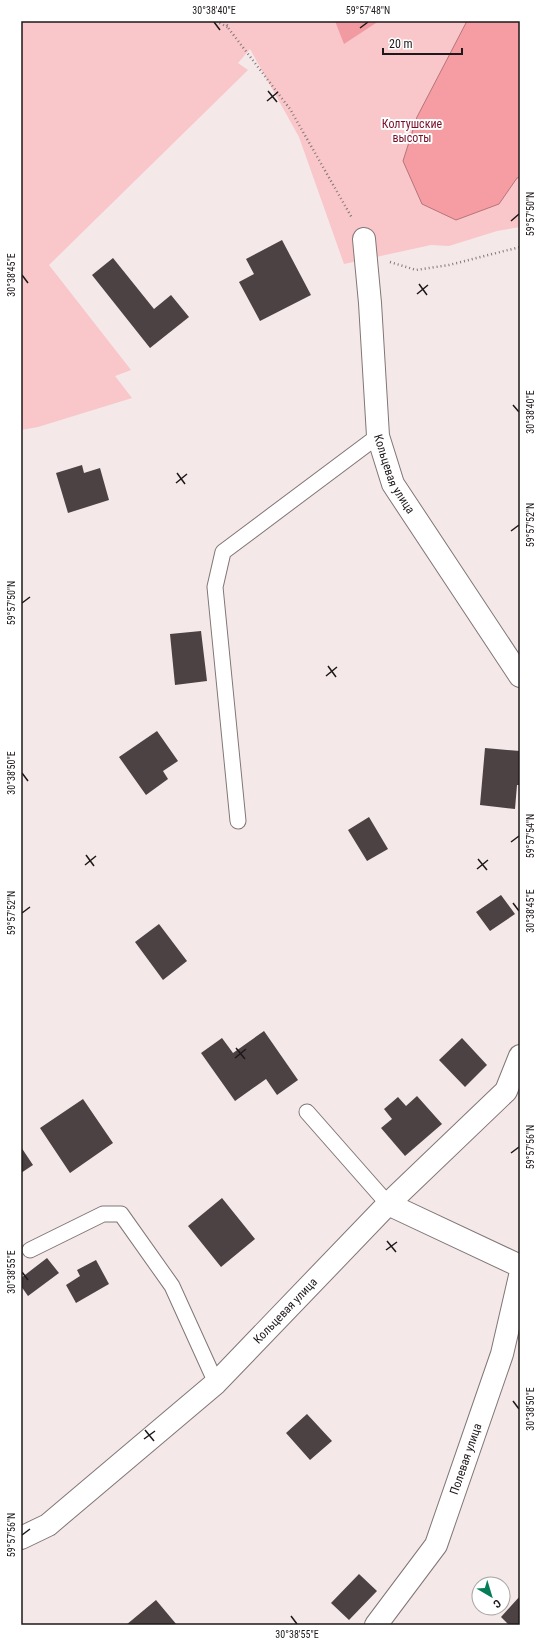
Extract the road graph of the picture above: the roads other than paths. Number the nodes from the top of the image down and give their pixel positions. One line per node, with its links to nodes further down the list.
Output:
1 (364, 239): 2 (street, Кольцевая улица)
2 (378, 436): 3 (street, Кольцевая улица); 4 (lane)
3 (520, 676)
4 (238, 821)
5 (520, 1056): 7 (street, Кольцевая улица)
6 (307, 1112): 7 (lane)
7 (388, 1204): 9 (street); 11 (street, Кольцевая улица)
8 (30, 1250): 11 (lane)
9 (520, 1266)
10 (520, 1276): 13 (street, Полевая улица)
11 (216, 1383): 12 (street, Кольцевая улица)
12 (21, 1538)
13 (376, 1625)

